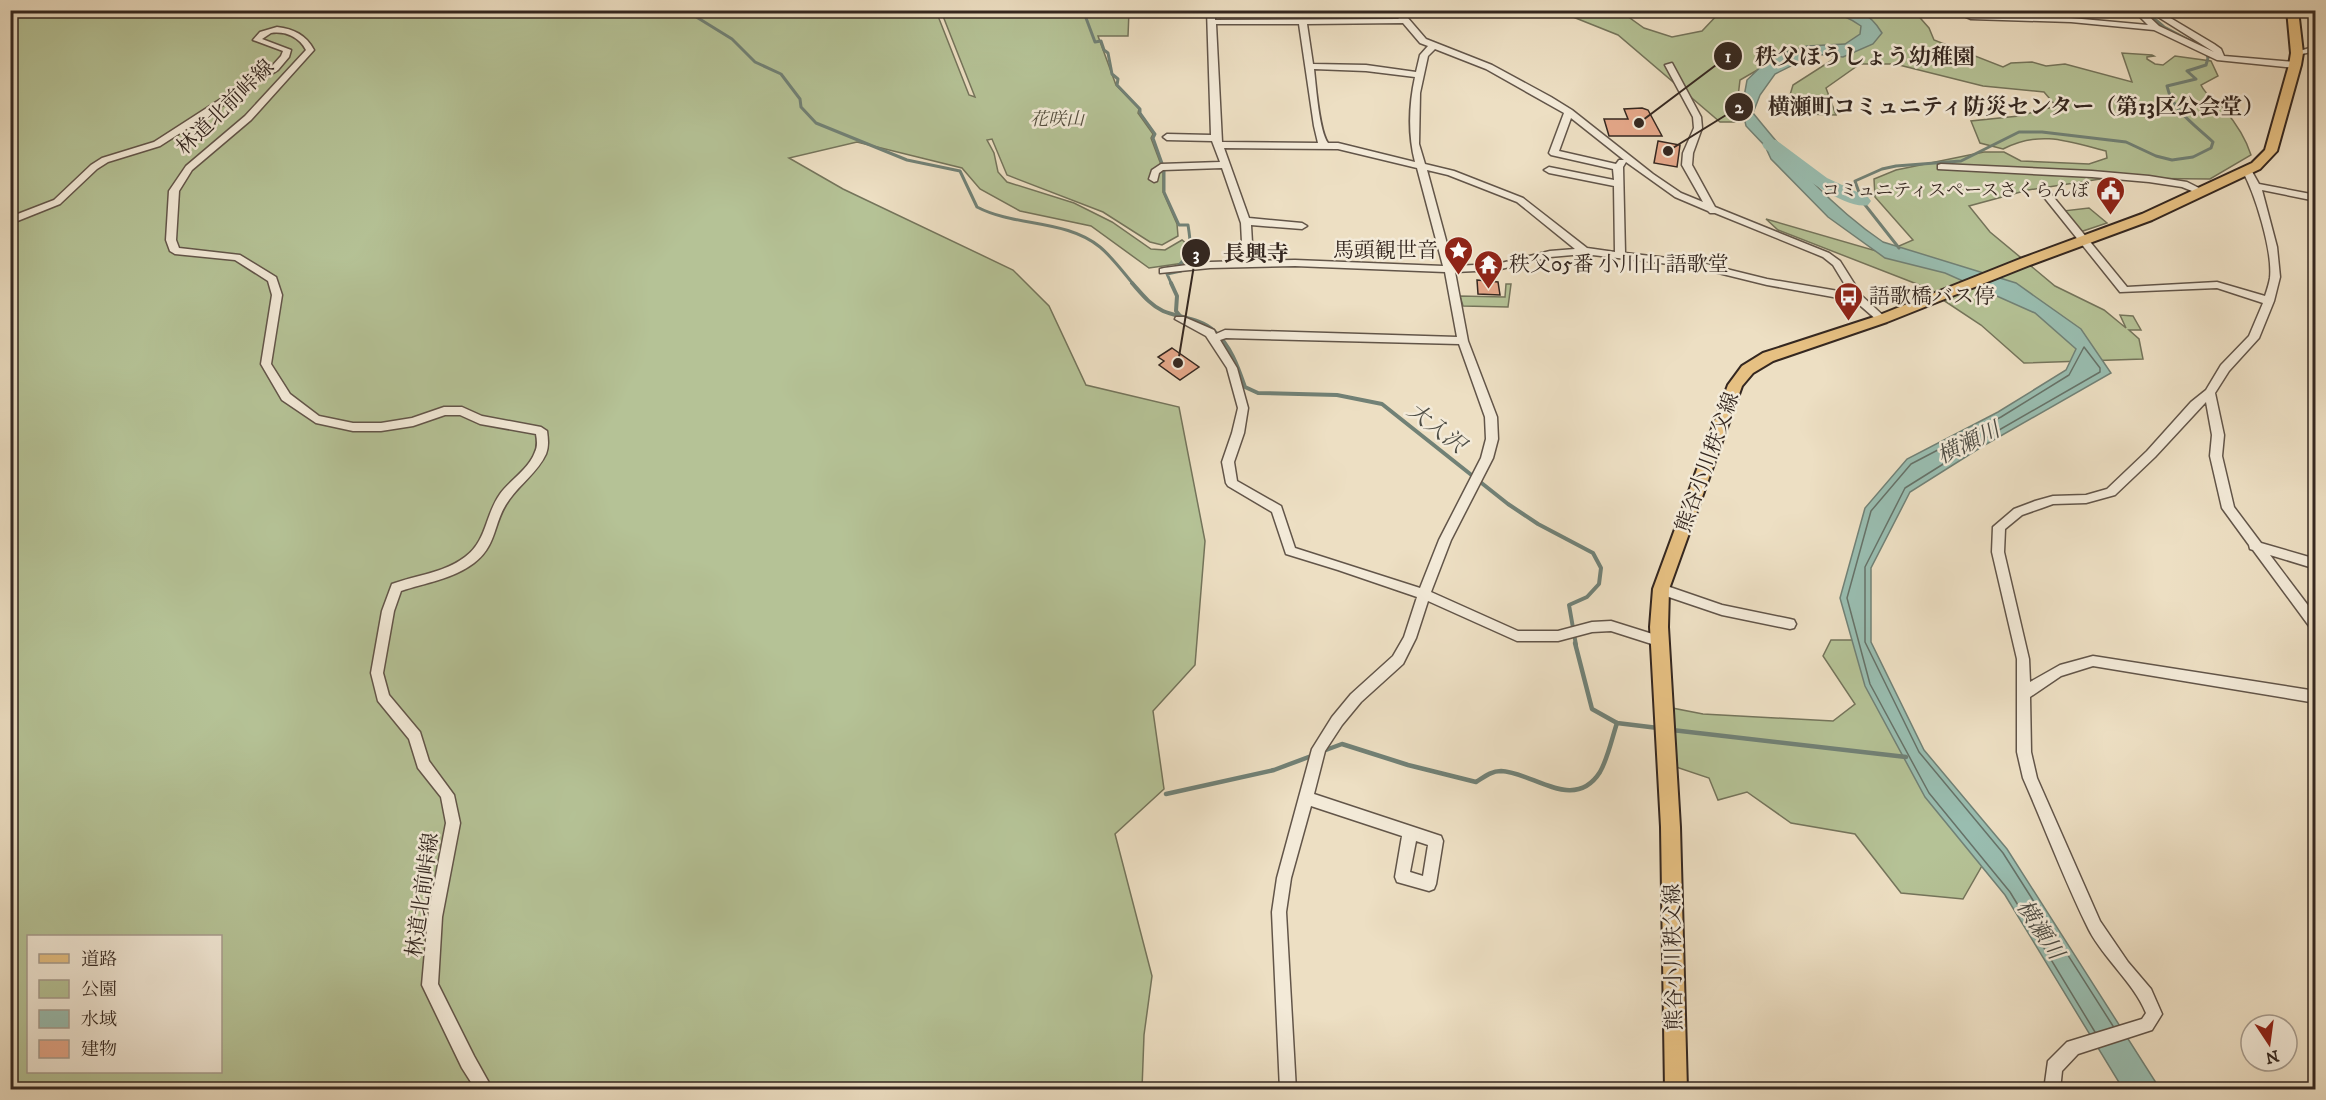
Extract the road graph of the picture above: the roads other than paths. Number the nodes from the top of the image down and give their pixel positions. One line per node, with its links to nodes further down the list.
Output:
1 (1211, 10): 8 (street)
2 (1396, 10): 7 (street)
3 (1954, 10): 10 (street)
4 (2137, 10): 10 (street)
5 (2151, 10): 13 (street)
6 (2292, 10): 14 (main road, 熊谷小川秩父線)
7 (1403, 21): 9 (street); 11 (street)
8 (1211, 22): 9 (street); 20 (street)
9 (1303, 23): 16 (street)
10 (2156, 28): 13 (street)
11 (1434, 46): 17 (street); 18 (street)
12 (2316, 48): 14 (street)
13 (2220, 58): 14 (street)
14 (2296, 59): 28 (main road, 熊谷小川秩父線)
15 (1669, 65): 35 (street)
16 (1310, 66): 17 (street); 21 (street)
17 (1420, 75): 24 (street)
18 (1569, 112): 22 (street); 25 (street)
19 (1167, 137): 20 (street)
20 (1218, 141): 21 (street); 23 (street)
21 (1324, 144): 24 (street)
22 (1629, 159): 25 (street); 35 (street)
23 (1225, 165): 29 (street); 37 (street)
24 (1421, 165): 40 (street); 43 (street)
25 (1618, 167): 30 (street)
26 (1941, 167): 33 (street)
27 (1549, 170): 30 (street)
28 (2247, 170): 31 (street); 33 (main road, 熊谷小川秩父線)
29 (1154, 179)
30 (1618, 184): 41 (street)
31 (2256, 186): 34 (street); 46 (street)
32 (2044, 191): 39 (street)
33 (2202, 192): 39 (main road, 熊谷小川秩父線)
34 (2316, 198)
35 (1713, 211): 45 (street)
36 (10, 221): 63 (street, 林道北前峠線)
37 (1245, 221): 38 (street); 42 (street)
38 (1302, 226)
39 (2085, 240): 46 (street); 48 (main road, 熊谷小川秩父線)
40 (1584, 250): 41 (street); 43 (street)
41 (1620, 254): 45 (street)
42 (1248, 265): 43 (street); 44 (street)
43 (1449, 269): 50 (street)
44 (1164, 272)
45 (1858, 298): 48 (street)
46 (2269, 301): 51 (street)
47 (1180, 319): 49 (street)
48 (1882, 319): 54 (main road, 熊谷小川秩父線)
49 (1218, 336): 50 (street); 55 (street)
50 (1463, 341): 55 (street)
51 (2210, 393): 52 (street); 59 (street)
52 (2254, 546): 53 (street); 57 (street)
53 (2316, 564)
54 (1661, 589): 56 (street); 58 (main road, 熊谷小川秩父線)
55 (1424, 594): 58 (street); 61 (street)
56 (1790, 624)
57 (2316, 626)
58 (1658, 641): 65 (main road, 熊谷小川秩父線)
59 (2024, 694): 60 (street); 66 (street)
60 (2316, 697)
61 (1306, 798): 62 (street); 64 (street)
62 (1410, 833)
63 (485, 1089)
64 (1288, 1089)
65 (1676, 1089)
66 (2052, 1089)

